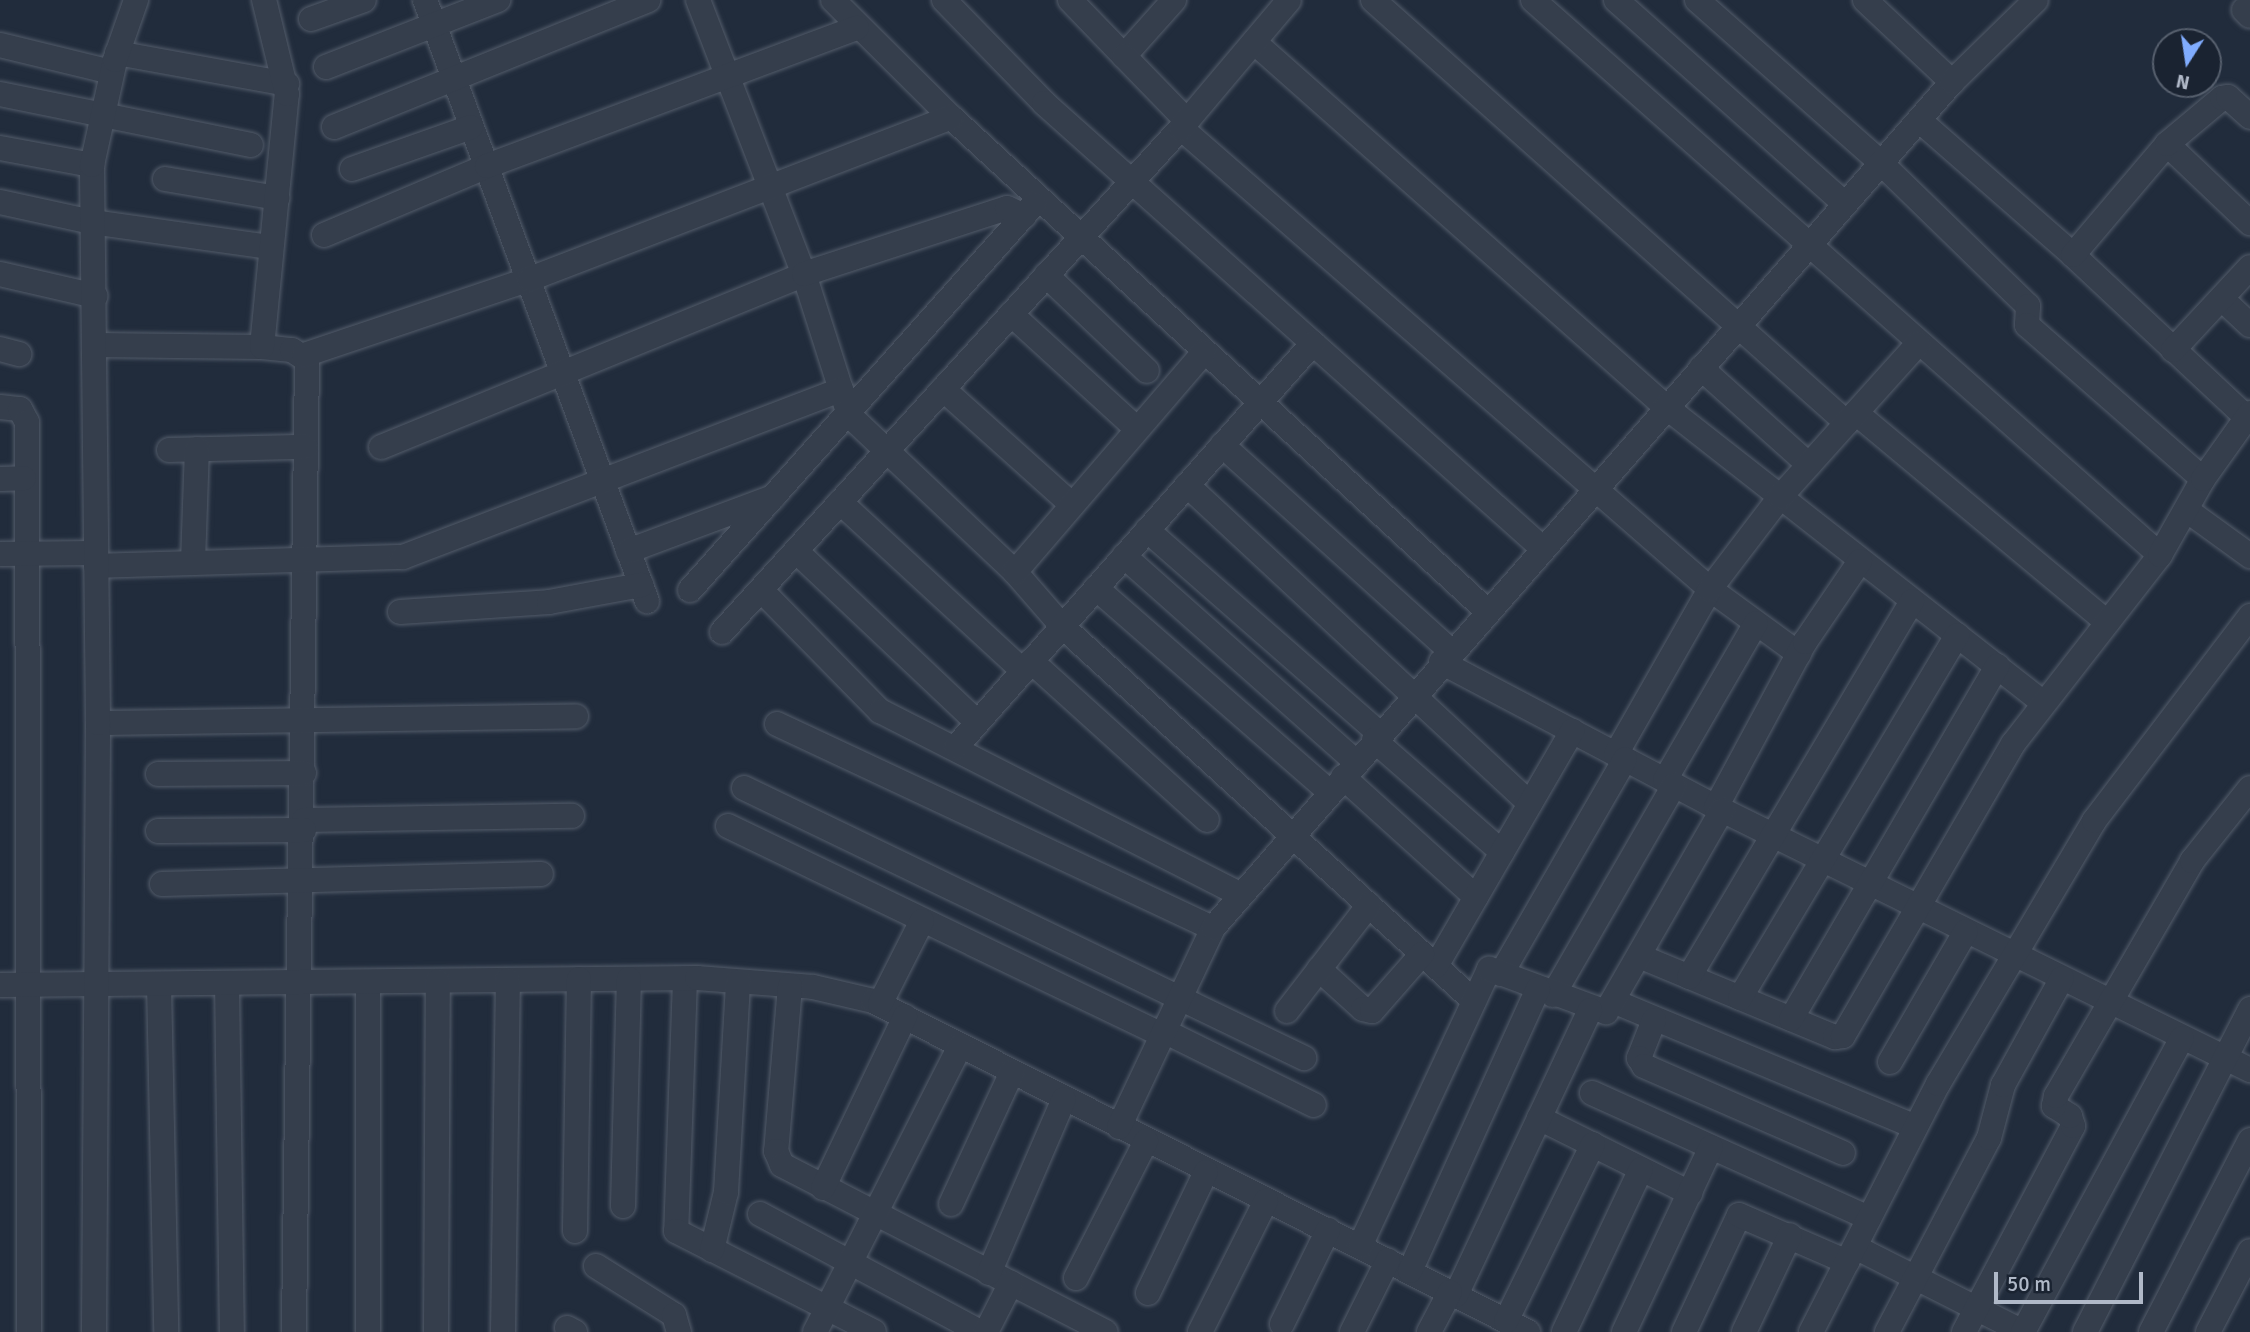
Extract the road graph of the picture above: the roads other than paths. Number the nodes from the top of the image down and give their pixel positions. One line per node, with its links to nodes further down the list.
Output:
1 (136, 0): 25 (street)
2 (264, 0): 30 (street)
3 (363, 0): 19 (street)
4 (425, 0): 20 (street)
5 (498, 0): 20 (street)
6 (648, 0): 27 (street)
7 (698, 0): 28 (street)
8 (833, 0): 21 (street)
9 (944, 0): 47 (street)
10 (1070, 0): 24 (street)
11 (1174, 0): 24 (street)
12 (1289, 0): 22 (street)
13 (1373, 0): 69 (street)
14 (1533, 0): 57 (street)
15 (1616, 0): 51 (street)
16 (1697, 0): 42 (street)
17 (1865, 0): 29 (street)
18 (2019, 5): 29 (street)
19 (311, 19)
20 (434, 26): 26 (street); 27 (street)
21 (857, 29): 28 (street); 33 (street)
22 (1254, 42): 36 (street); 84 (street)
23 (0, 45): 25 (street)
24 (1124, 56): 36 (street)
25 (115, 62): 30 (street); 32 (street)
26 (326, 67)
27 (451, 76): 37 (street); 38 (street)
28 (732, 78): 44 (street); 48 (street)
29 (1952, 82): 35 (street)
30 (287, 84): 49 (street)
31 (0, 94): 32 (street)
32 (101, 117): 40 (street); 43 (street)
33 (951, 117): 48 (street); 52 (street)
34 (2250, 117): 39 (street)
35 (1919, 120): 42 (street); 59 (street)
36 (1184, 124): 47 (street); 100 (street)
37 (334, 127)
38 (471, 127): 44 (street); 45 (street)
39 (2168, 144): 54 (street); 59 (street)
40 (251, 145)
41 (0, 148): 43 (street)
42 (1881, 163): 51 (street); 98 (street)
43 (92, 165): 53 (street)
44 (487, 166): 55 (street); 64 (street)
45 (352, 169)
46 (165, 179): 49 (street)
47 (1132, 181): 56 (street); 70 (street)
48 (772, 187): 62 (street); 64 (street)
49 (277, 198): 58 (street)
50 (0, 202): 53 (street)
51 (1845, 204): 57 (street)
52 (1032, 207): 56 (street); 62 (street); 85 (street)
53 (92, 222): 58 (street); 65 (street)
54 (2250, 223)
55 (324, 235)
56 (1081, 236): 63 (street); 75 (street)
57 (1808, 245): 69 (street); 71 (street)
58 (271, 247): 73 (street)
59 (2073, 255): 74 (street)
60 (2250, 267): 66 (street)
61 (0, 274): 65 (street)
62 (804, 274): 79 (street); 81 (street)
63 (1046, 275): 67 (street); 78 (street)
64 (530, 279): 76 (street); 79 (street)
65 (95, 296): 72 (street)
66 (2222, 299): 68 (street); 74 (street)
67 (1011, 314): 80 (street); 88 (street)
68 (2250, 325)
69 (1737, 327): 77 (street); 87 (street)
70 (1313, 343): 82 (street); 107 (street)
71 (1918, 344): 87 (street); 112 (street)
72 (95, 345): 73 (street); 115 (street)
73 (262, 347): 76 (street)
74 (2173, 350): 86 (street)
75 (1204, 352): 82 (street); 88 (street)
76 (304, 355): 90 (street)
77 (1700, 368): 84 (street); 95 (street)
78 (1147, 370)
79 (564, 373): 91 (street); 96 (street)
80 (943, 389): 94 (street); 104 (street)
81 (841, 390): 85 (street); 96 (street)
82 (1259, 402): 89 (street); 125 (street)
83 (0, 407): 97 (street)
84 (1666, 407): 100 (street); 102 (street)
85 (849, 415): 94 (street); 101 (street)
86 (2248, 415): 98 (street)
87 (1851, 418): 95 (street); 128 (street)
88 (1136, 428): 104 (street)
89 (1222, 445): 99 (street); 134 (street)
90 (306, 447): 92 (street); 116 (street)
91 (381, 447)
92 (197, 449): 93 (street); 118 (street)
93 (169, 450)
94 (887, 451): 103 (street); 119 (street)
95 (1809, 465): 102 (street)
96 (602, 478): 108 (street); 116 (street)
97 (12, 479): 111 (street)
98 (2203, 479): 105 (street)
99 (1187, 485): 106 (street); 137 (street)
100 (1594, 490): 107 (street); 121 (street)
101 (777, 495): 108 (street); 122 (street)
102 (1780, 497): 117 (street); 121 (street)
103 (840, 502): 109 (street); 135 (street)
104 (1070, 503): 119 (street)
105 (2188, 511): 112 (street); 114 (street)
106 (1147, 530): 113 (street); 145 (street)
107 (1542, 548): 125 (street)
108 (628, 551): 126 (street)
109 (796, 551): 123 (street); 141 (street)
110 (0, 554): 111 (street)
111 (26, 554): 115 (street); 195 (street)
112 (2160, 555): 128 (street)
113 (1124, 556): 120 (street); 150 (street)
114 (2250, 556)
115 (96, 560): 118 (street); 142 (street)
116 (304, 561): 118 (street); 140 (street)
117 (1860, 561): 124 (street); 133 (street)
118 (193, 562)
119 (1015, 572): 130 (street)
120 (1096, 588): 130 (street); 150 (street)
121 (1710, 589): 129 (street); 147 (street)
122 (690, 590)
123 (761, 590): 131 (street); 146 (street)
124 (1912, 601): 132 (street); 161 (street)
125 (1487, 611): 134 (street)
126 (400, 612)
127 (2250, 616): 177 (street)
128 (2107, 622): 138 (street)
129 (1756, 623): 133 (street); 151 (street)
130 (1062, 626): 135 (street); 162 (street)
131 (722, 632)
132 (1956, 635): 136 (street); 164 (street)
133 (1799, 654): 155 (street)
134 (1446, 657): 137 (street); 144 (street)
135 (1027, 666): 141 (street); 157 (street)
136 (1997, 666): 138 (street); 167 (street)
137 (1413, 695): 145 (street); 154 (street)
138 (2044, 703): 172 (street)
139 (576, 716): 140 (street)
140 (305, 720): 142 (street); 148 (street)
141 (977, 722): 146 (street)
142 (98, 723): 192 (street)
143 (777, 724): 174 (street)
144 (1572, 731): 147 (street); 154 (street)
145 (1377, 737): 150 (street); 163 (street)
146 (956, 747): 169 (street)
147 (1621, 757): 151 (street); 180 (street)
148 (304, 773): 149 (street); 158 (street)
149 (158, 774)
150 (1343, 777): 162 (street); 170 (street)
151 (1670, 782): 155 (street); 197 (street)
152 (744, 788): 199 (street)
153 (2250, 788): 201 (street)
154 (1530, 804): 163 (street)
155 (1719, 808): 161 (street); 176 (street)
156 (572, 816): 158 (street)
157 (1207, 820)
158 (304, 825): 160 (street); 166 (street)
159 (729, 826): 173 (street)
160 (158, 831)
161 (1771, 834): 164 (street); 181 (street)
162 (1293, 835): 169 (street); 171 (street)
163 (1502, 852): 170 (street)
164 (1822, 859): 167 (street); 198 (street)
165 (541, 874): 166 (street)
166 (304, 878): 168 (street); 188 (street)
167 (1868, 882): 172 (street); 207 (street)
168 (162, 884)
169 (1241, 895): 174 (street)
170 (1476, 897): 178 (street)
171 (1368, 905): 178 (street); 179 (street)
172 (1918, 907): 175 (street); 207 (street)
173 (922, 921): 202 (street); 209 (street)
174 (1213, 928): 199 (street)
175 (1966, 931): 177 (street); 214 (street)
176 (1639, 956): 181 (street); 203 (street)
177 (2015, 956): 182 (street); 221 (street)
178 (1429, 960): 179 (street); 200 (street)
179 (1319, 969): 205 (street)
180 (1501, 974): 197 (street); 200 (street)
181 (1689, 977): 198 (street)
182 (2062, 978): 201 (street); 251 (street)
183 (579, 979): 184 (street); 187 (street); 239 (street)
184 (629, 979): 185 (street); 234 (street)
185 (685, 979): 190 (street); 242 (street)
186 (438, 981): 187 (street); 189 (street); 266 (street)
187 (508, 981): 267 (street)
188 (296, 982): 189 (street); 191 (street); 264 (street)
189 (368, 982): 265 (street)
190 (738, 982): 196 (street); 242 (street)
191 (227, 983): 193 (street); 263 (street)
192 (98, 984): 193 (street); 195 (street); 261 (street)
193 (159, 984): 262 (street)
194 (0, 985): 195 (street)
195 (27, 985): 260 (street)
196 (790, 986): 202 (street); 230 (street)
197 (1545, 992): 203 (street); 248 (street)
198 (1740, 998): 207 (street)
199 (1179, 999): 209 (street); 212 (street)
200 (1474, 1001): 241 (street)
201 (2108, 1001): 210 (street); 255 (street)
202 (880, 1004): 206 (street)
203 (1602, 1006): 208 (street); 220 (street)
204 (2250, 1009): 213 (street)
205 (1287, 1011)
206 (905, 1017): 211 (street); 230 (street)
207 (1791, 1019)
208 (1654, 1020): 221 (street); 227 (street)
209 (1163, 1033): 219 (street); 222 (street)
210 (2182, 1038): 213 (street); 259 (street)
211 (960, 1046): 216 (street); 236 (street)
212 (1304, 1058)
213 (2226, 1058): 215 (street); 284 (street)
214 (1890, 1062)
215 (2250, 1070)
216 (1012, 1072): 218 (street); 233 (street)
217 (1592, 1093): 226 (street)
218 (1064, 1099): 222 (street); 249 (street)
219 (1314, 1105)
220 (1539, 1118): 225 (street); 254 (street)
221 (1916, 1127): 237 (street)
222 (1119, 1128): 224 (street)
223 (2250, 1140): 285 (street)
224 (1146, 1141): 229 (street); 250 (street)
225 (1593, 1144): 228 (street); 258 (street)
226 (1712, 1147): 231 (street); 237 (street)
227 (1843, 1153)
228 (1641, 1168): 231 (street); 277 (street)
229 (1206, 1172): 232 (street); 253 (street)
230 (823, 1188): 236 (street)
231 (1690, 1193): 278 (street)
232 (1266, 1201): 238 (street); 274 (street)
233 (951, 1204)
234 (623, 1206)
235 (760, 1214): 246 (street)
236 (877, 1215): 246 (street); 249 (street)
237 (1869, 1218): 244 (street)
238 (1328, 1230): 241 (street); 257 (street)
239 (575, 1231)
240 (1790, 1235): 244 (street); 279 (street); 280 (street)
241 (1360, 1246): 245 (street)
242 (712, 1250): 256 (street)
243 (2250, 1251): 286 (street)
244 (1851, 1254): 251 (street); 281 (street)
245 (1388, 1260): 248 (street); 275 (street)
246 (852, 1263): 256 (street); 271 (street)
247 (596, 1266): 268 (street)
248 (1410, 1271): 254 (street)
249 (989, 1273): 252 (street)
250 (1076, 1278)
251 (1916, 1278): 255 (street); 282 (street)
252 (1011, 1283): 272 (street); 273 (street)
253 (1148, 1293)
254 (1453, 1293): 258 (street); 276 (street)
255 (1976, 1308): 259 (street); 283 (street)
256 (828, 1309): 269 (street); 270 (street)
257 (1282, 1324)
258 (1514, 1327)
259 (2019, 1331)
260 (29, 1332)
261 (94, 1332)
262 (166, 1332)
263 (232, 1332)
264 (294, 1332)
265 (368, 1332)
266 (436, 1332)
267 (503, 1332)
268 (679, 1332)
269 (815, 1332)
270 (874, 1332)
271 (980, 1332)
272 (986, 1332)
273 (1105, 1332)
274 (1200, 1332)
275 (1352, 1332)
276 (1429, 1332)
277 (1564, 1332)
278 (1624, 1332)
279 (1684, 1332)
280 (1744, 1332)
281 (1811, 1332)
282 (1887, 1332)
283 (1964, 1332)
284 (2085, 1332)
285 (2151, 1332)
286 (2208, 1332)

